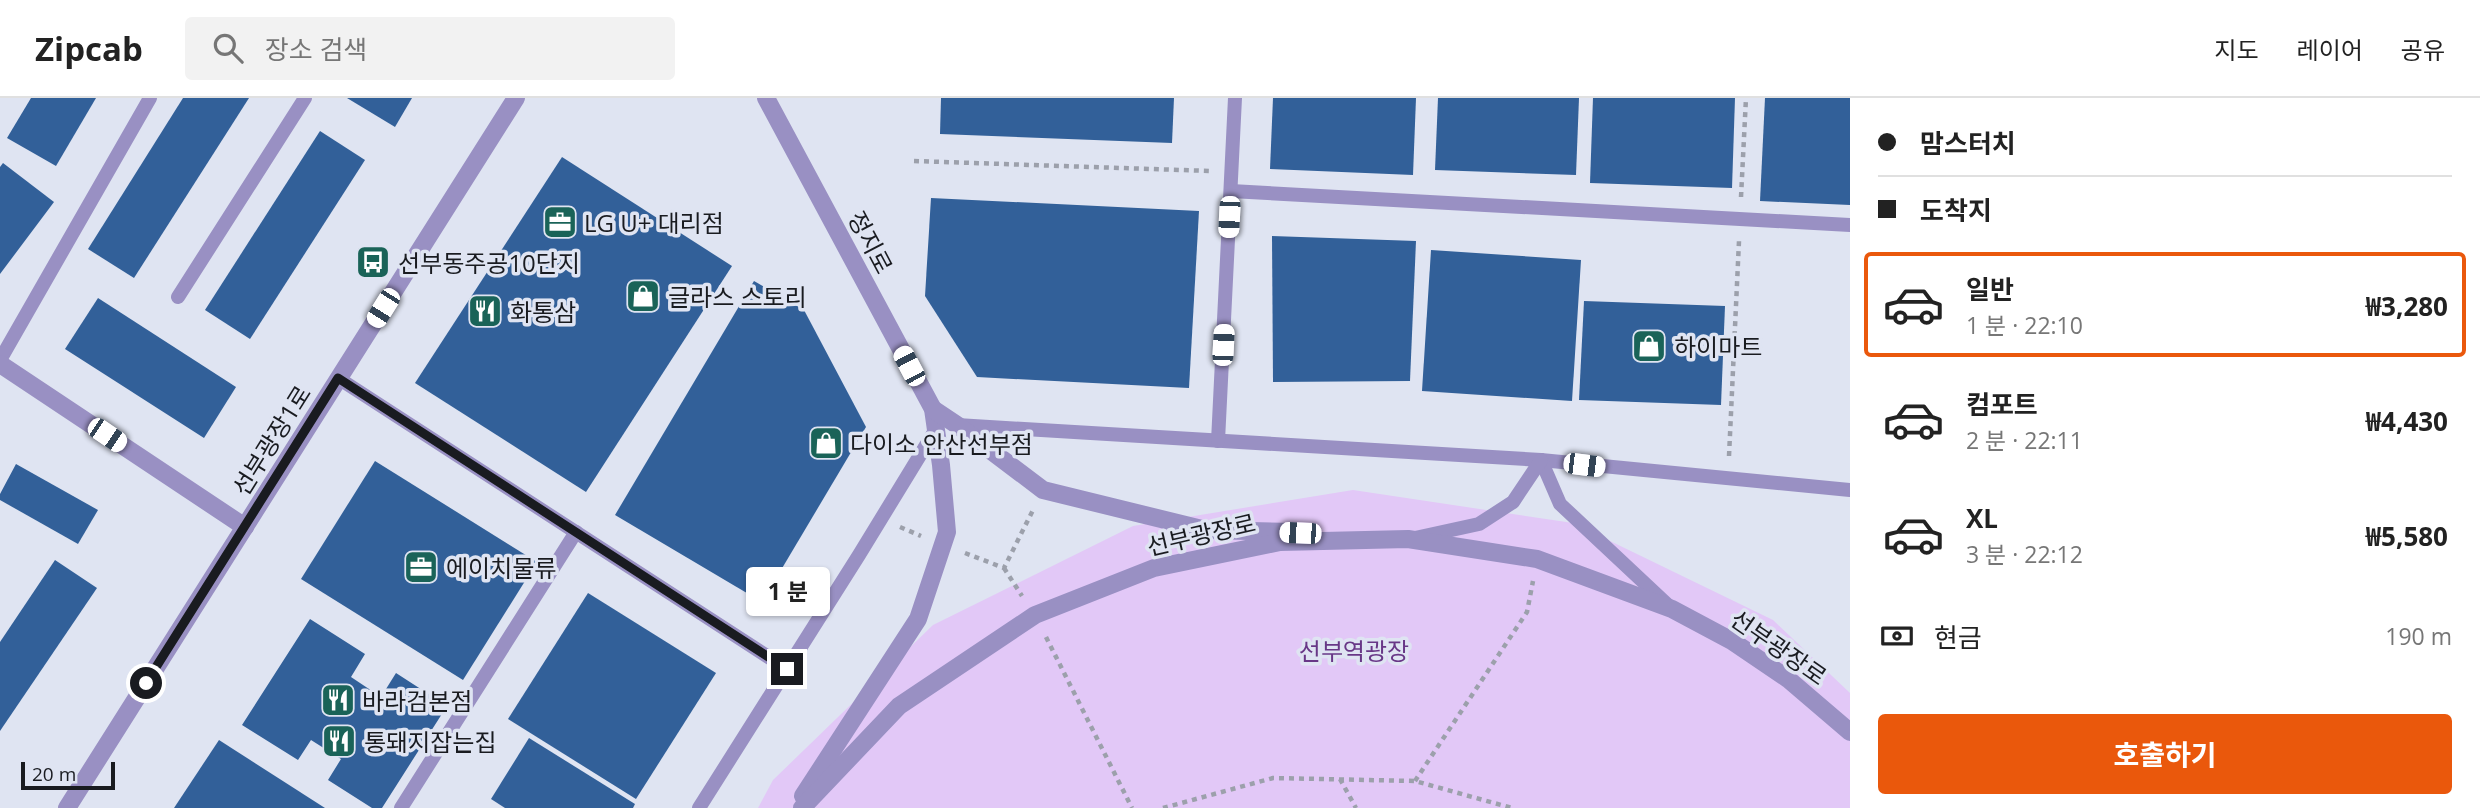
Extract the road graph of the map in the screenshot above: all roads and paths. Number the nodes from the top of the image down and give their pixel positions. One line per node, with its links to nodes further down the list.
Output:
1 (150, 98): 13 (lane)
2 (516, 98): 14 (street, 선부광장1로)
3 (766, 98): 15 (street, 정지로)
4 (1235, 98): 8 (lane)
5 (1746, 98): 10 (path)
6 (301, 100): 12 (lane)
7 (914, 161): 8 (path)
8 (1231, 172): 9 (lane)
9 (1231, 191): 10 (lane); 18 (lane)
10 (1740, 219): 11 (lane); 20 (path)
11 (1850, 225)
12 (178, 297)
13 (0, 362): 24 (street)
14 (338, 378): 24 (street, 선부광장1로); 25 (lane)
15 (933, 410): 16 (street); 17 (street)
16 (957, 425): 18 (lane); 21 (street)
17 (936, 429): 23 (lane); 27 (street)
18 (1218, 441): 19 (lane)
19 (1541, 460): 20 (lane); 26 (lane); 30 (lane)
20 (1728, 477): 22 (lane)
21 (1043, 490): 26 (street); 29 (path)
22 (1850, 490)
23 (879, 520): 27 (path); 32 (lane)
24 (245, 527): 36 (street, 선부광장1로)
25 (576, 532): 32 (lane); 37 (lane)
26 (1408, 539): 28 (street, 선부광장로); 31 (street, 선부광장로)
27 (943, 544): 29 (path); 39 (street)
28 (1537, 559): 30 (street, 선부광장로); 35 (path)
29 (1004, 568): 31 (path)
30 (1672, 609): 33 (street, 선부광장로)
31 (1035, 615): 40 (street, 선부광장로); 41 (path)
32 (787, 669): 38 (lane)
33 (1847, 727)
34 (1340, 779): 35 (path); 42 (path); 43 (path)
35 (1415, 781): 44 (path)
36 (67, 808)
37 (401, 808)
38 (699, 808)
39 (796, 808)
40 (802, 808)
41 (1132, 808)
42 (1163, 808)
43 (1356, 808)
44 (1512, 808)

